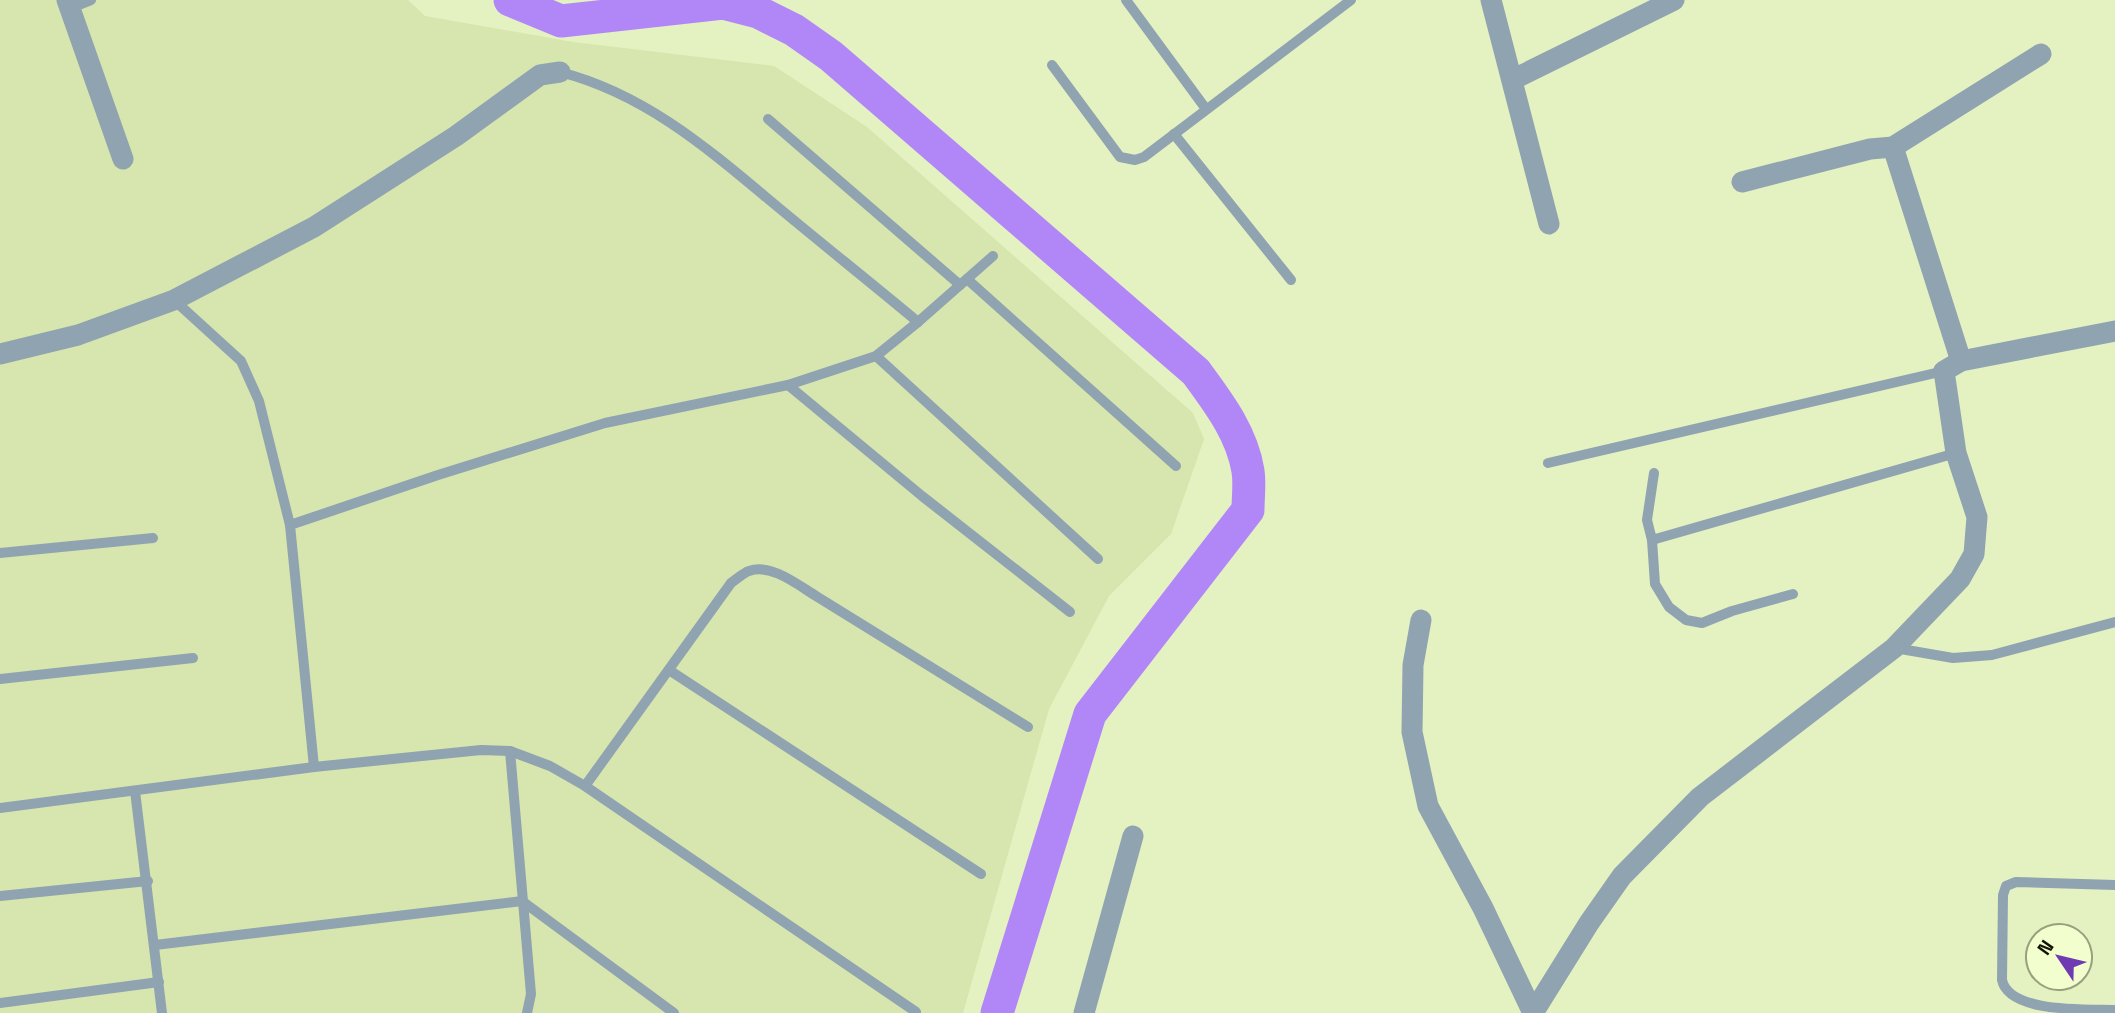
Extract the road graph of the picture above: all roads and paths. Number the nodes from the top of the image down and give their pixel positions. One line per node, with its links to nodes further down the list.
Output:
1 (91, 0): 6 (lane)
2 (1126, 0): 11 (lane)
3 (1351, 0): 11 (lane)
4 (1491, 0): 10 (street)
5 (1674, 0): 10 (street)
6 (69, 4): 15 (street)
7 (2041, 54): 14 (street)
8 (1052, 65): 13 (lane)
9 (560, 72): 21 (street); 22 (lane)
10 (1512, 80): 17 (street)
11 (1206, 109): 13 (lane)
12 (768, 119): 20 (lane)
13 (1174, 134): 19 (lane)
14 (1893, 148): 16 (street); 26 (street)
15 (123, 159)
16 (1742, 182)
17 (1549, 224)
18 (993, 256): 20 (lane)
19 (1291, 279)
20 (964, 282): 22 (lane); 30 (lane)
21 (174, 300): 24 (street); 32 (lane)
22 (918, 322): 25 (lane)
23 (2115, 331): 26 (street)
24 (0, 354)
25 (876, 356): 27 (lane); 36 (lane)
26 (1952, 366): 28 (street); 29 (lane)
27 (788, 385): 32 (lane); 38 (lane)
28 (1956, 453): 34 (lane); 41 (street)
29 (1548, 463)
30 (1176, 466)
31 (1654, 473): 34 (lane)
32 (290, 526): 47 (lane)
33 (153, 538): 35 (lane)
34 (1652, 540): 37 (lane)
35 (0, 553)
36 (1098, 559)
37 (1793, 594)
38 (1070, 612)
39 (1420, 620): 66 (street)
40 (2115, 622): 41 (lane)
41 (1894, 648): 66 (street)
42 (193, 658): 44 (lane)
43 (669, 670): 45 (lane); 48 (lane); 52 (lane)
44 (0, 679)
45 (1028, 727)
46 (510, 751): 47 (lane); 48 (lane); 56 (lane)
47 (314, 767): 49 (lane)
48 (585, 786): 61 (lane)
49 (135, 791): 50 (lane); 53 (lane)
50 (0, 808)
51 (1133, 836): 65 (street)
52 (981, 874)
53 (148, 881): 55 (lane); 57 (lane)
54 (2115, 885): 60 (lane)
55 (0, 896)
56 (522, 901): 57 (lane); 63 (lane); 64 (lane)
57 (156, 945): 58 (lane)
58 (159, 982): 59 (lane); 62 (lane)
59 (0, 1003)
60 (2115, 1010)
61 (916, 1012)
62 (162, 1013)
63 (527, 1013)
64 (674, 1013)
65 (1084, 1013)
66 (1533, 1013)

